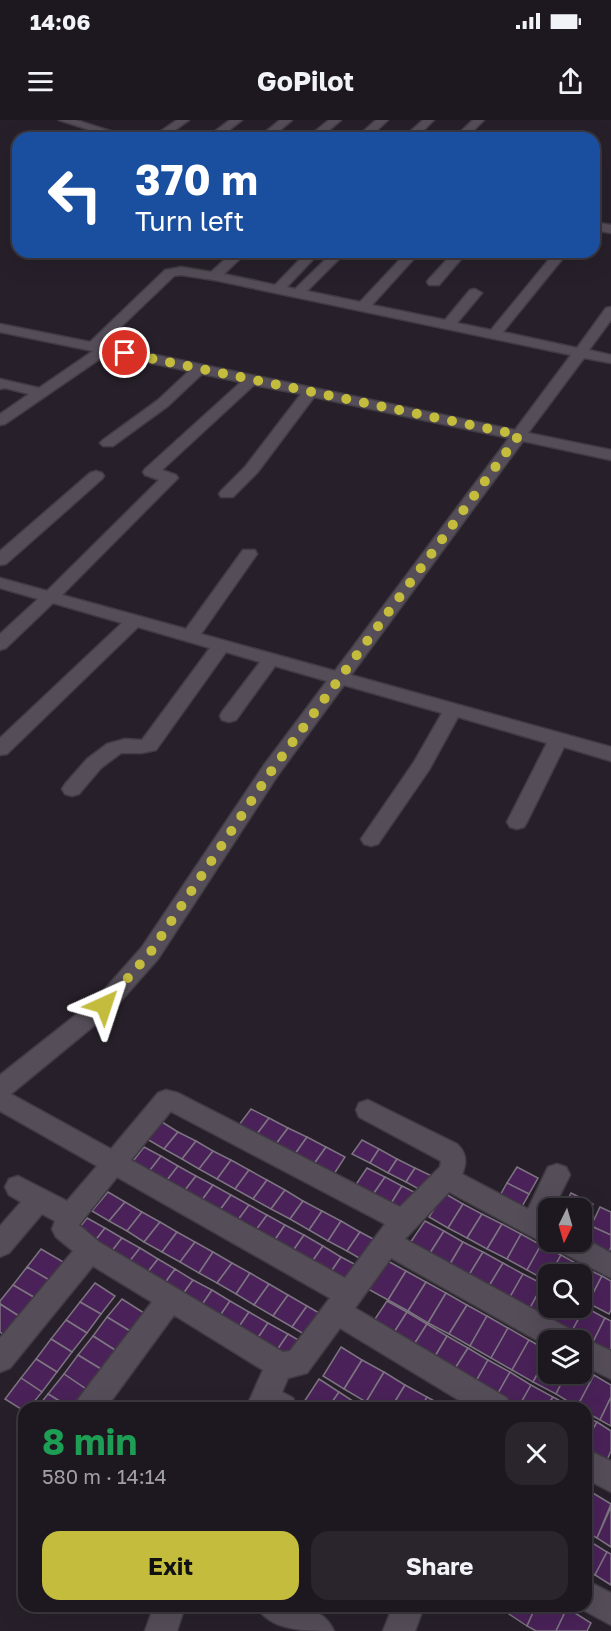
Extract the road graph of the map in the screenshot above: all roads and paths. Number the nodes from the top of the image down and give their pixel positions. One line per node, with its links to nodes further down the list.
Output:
1 (64, 120): 9 (street)
2 (184, 120): 10 (street)
3 (237, 120): 11 (street)
4 (287, 120): 12 (street)
5 (336, 120): 13 (street)
6 (383, 120): 14 (street)
7 (429, 120): 15 (street)
8 (479, 120): 16 (street)
9 (105, 132)
10 (166, 132)
11 (220, 132)
12 (272, 132)
13 (321, 132)
14 (369, 132)
15 (416, 132)
16 (466, 132)
17 (234, 258): 23 (street)
18 (308, 258): 25 (street)
19 (334, 258): 27 (street)
20 (408, 258): 28 (street)
21 (456, 258): 24 (street)
22 (557, 258): 32 (street)
23 (214, 276): 25 (street); 33 (street)
24 (434, 282)
25 (278, 289): 27 (street)
26 (475, 293): 30 (street)
27 (297, 294): 28 (street)
28 (363, 307): 30 (street)
29 (611, 310): 34 (street)
30 (448, 325): 32 (street)
31 (0, 328): 33 (street)
32 (494, 334): 34 (street)
33 (98, 348): 36 (street); 40 (street)
34 (578, 352): 35 (street); 42 (street)
35 (611, 359)
36 (200, 368): 37 (street); 43 (street)
37 (252, 379): 39 (street); 50 (street)
38 (0, 385): 40 (street)
39 (311, 391): 42 (street); 46 (street)
40 (41, 393): 41 (street)
41 (0, 421)
42 (519, 435): 44 (street); 56 (street)
43 (108, 443)
44 (611, 455)
45 (96, 476): 48 (street)
46 (227, 494)
47 (249, 554): 52 (street)
48 (0, 560)
49 (0, 583): 50 (street)
50 (50, 597): 51 (street); 53 (street)
51 (134, 621): 52 (street); 60 (street)
52 (190, 636): 54 (street)
53 (0, 644)
54 (222, 645): 55 (street); 62 (street)
55 (271, 659): 56 (street); 58 (street)
56 (338, 678): 57 (street); 65 (street)
57 (452, 711): 59 (street); 64 (street)
58 (229, 716)
59 (558, 740): 61 (street); 63 (street)
60 (0, 749)
61 (611, 754)
62 (72, 789)
63 (517, 822)
64 (371, 839)
65 (0, 1089)
66 (0, 1099): 68 (street)
67 (368, 1110): 70 (street)
68 (113, 1163): 72 (street); 73 (street); 81 (street)
69 (557, 1174): 71 (street)
70 (446, 1178): 73 (street); 74 (street)
71 (550, 1198)
72 (70, 1216): 76 (street); 77 (street)
73 (403, 1221): 75 (street)
74 (538, 1226)
75 (387, 1242): 81 (street); 82 (street)
76 (0, 1245)
77 (90, 1250): 80 (street); 84 (street)
78 (585, 1252): 79 (street)
79 (611, 1266)
80 (170, 1299): 85 (street); 87 (street)
81 (342, 1303): 85 (street); 89 (street)
82 (545, 1330)
83 (592, 1356): 86 (street)
84 (0, 1359)
85 (280, 1365): 88 (street)
86 (611, 1366)
87 (93, 1402)
88 (270, 1402)
89 (488, 1402)
90 (592, 1466): 91 (street)
91 (611, 1477)
92 (592, 1599): 93 (street)
93 (611, 1610)
94 (168, 1612): 97 (street)
95 (284, 1612): 98 (street)
96 (407, 1612): 99 (street)
97 (161, 1631)
98 (318, 1631)
99 (399, 1631)

